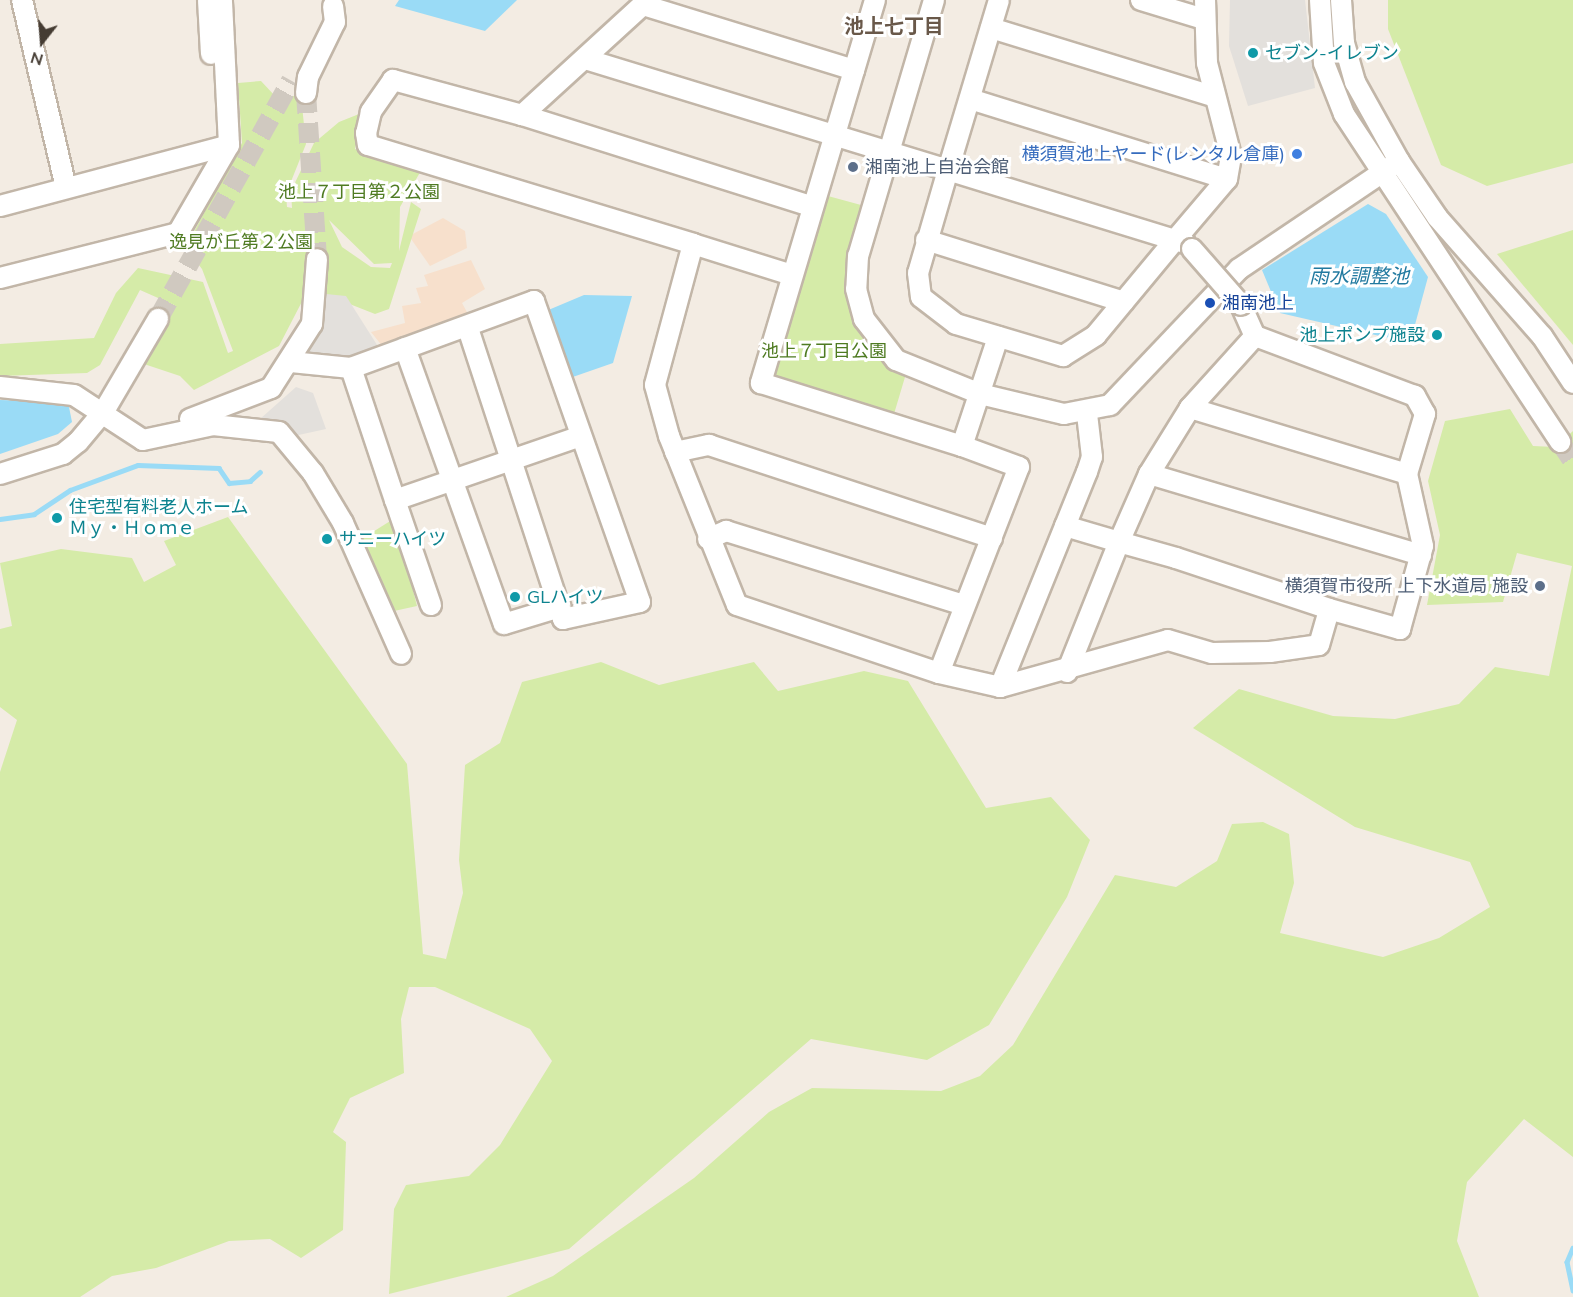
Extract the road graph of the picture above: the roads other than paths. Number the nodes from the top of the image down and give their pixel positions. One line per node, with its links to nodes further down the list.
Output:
1 (22, 0): 28 (street)
2 (208, 0): 14 (street)
3 (222, 0): 22 (street)
4 (875, 0): 16 (street)
5 (934, 0): 23 (street)
6 (999, 0): 13 (street)
7 (1141, 0): 12 (street)
8 (1320, 0): 26 (street)
9 (1341, 0): 24 (street)
10 (645, 2): 15 (street); 16 (street)
11 (335, 3): 17 (street)
12 (1204, 9): 18 (street)
13 (991, 28): 18 (street); 19 (street)
14 (211, 54)
15 (585, 59): 20 (street); 21 (street)
16 (854, 70): 21 (street)
17 (299, 87)
18 (1215, 97): 27 (street)
19 (970, 99): 25 (street); 27 (street)
20 (522, 115): 30 (street); 32 (street)
21 (835, 134): 23 (street); 30 (street)
22 (229, 145): 28 (street); 36 (street)
23 (889, 152): 25 (street); 47 (street)
24 (1399, 161): 26 (street); 45 (street)
25 (948, 170): 31 (street); 33 (street)
26 (1379, 174): 50 (street); 53 (street)
27 (1227, 179): 33 (street)
28 (66, 189): 29 (street)
29 (0, 206)
30 (813, 207): 35 (street)
31 (926, 240): 37 (street); 41 (street)
32 (693, 244): 35 (street); 55 (street)
33 (1183, 244): 37 (street); 40 (street, bridge)
34 (316, 259): 43 (street)
35 (792, 275): 54 (street)
36 (0, 278)
37 (1124, 302): 41 (street)
38 (158, 319): 49 (street)
39 (468, 328): 42 (street); 52 (street); 56 (street)
40 (1255, 336): 48 (street); 59 (street)
41 (998, 337): 47 (street)
42 (405, 348): 44 (street); 60 (street)
43 (291, 362): 44 (street); 51 (street)
44 (351, 368): 61 (street)
45 (1573, 383)
46 (0, 387): 49 (street)
47 (980, 394): 50 (street); 54 (street)
48 (1190, 408): 58 (street); 59 (street)
49 (104, 411): 51 (street); 57 (street)
50 (1087, 414): 62 (street)
51 (132, 430): 71 (street)
52 (578, 436): 56 (street); 69 (street)
53 (1560, 441)
54 (962, 446): 63 (street)
55 (675, 452): 63 (street); 64 (street)
56 (511, 462): 60 (street); 69 (street)
57 (0, 474)
58 (1149, 474): 65 (street); 66 (street)
59 (1407, 474): 66 (street)
60 (451, 480): 61 (street); 69 (street)
61 (395, 500): 67 (street)
62 (1065, 526): 65 (street); 74 (street)
63 (992, 538): 68 (street)
64 (708, 540): 68 (street); 73 (street)
65 (1119, 542): 70 (street); 72 (street)
66 (1421, 555): 70 (street)
67 (431, 605)
68 (964, 605): 73 (street)
69 (560, 607)
70 (1329, 609): 72 (street)
71 (401, 654)
72 (1067, 672): 74 (street)
73 (939, 674): 74 (street)
74 (1000, 687)

